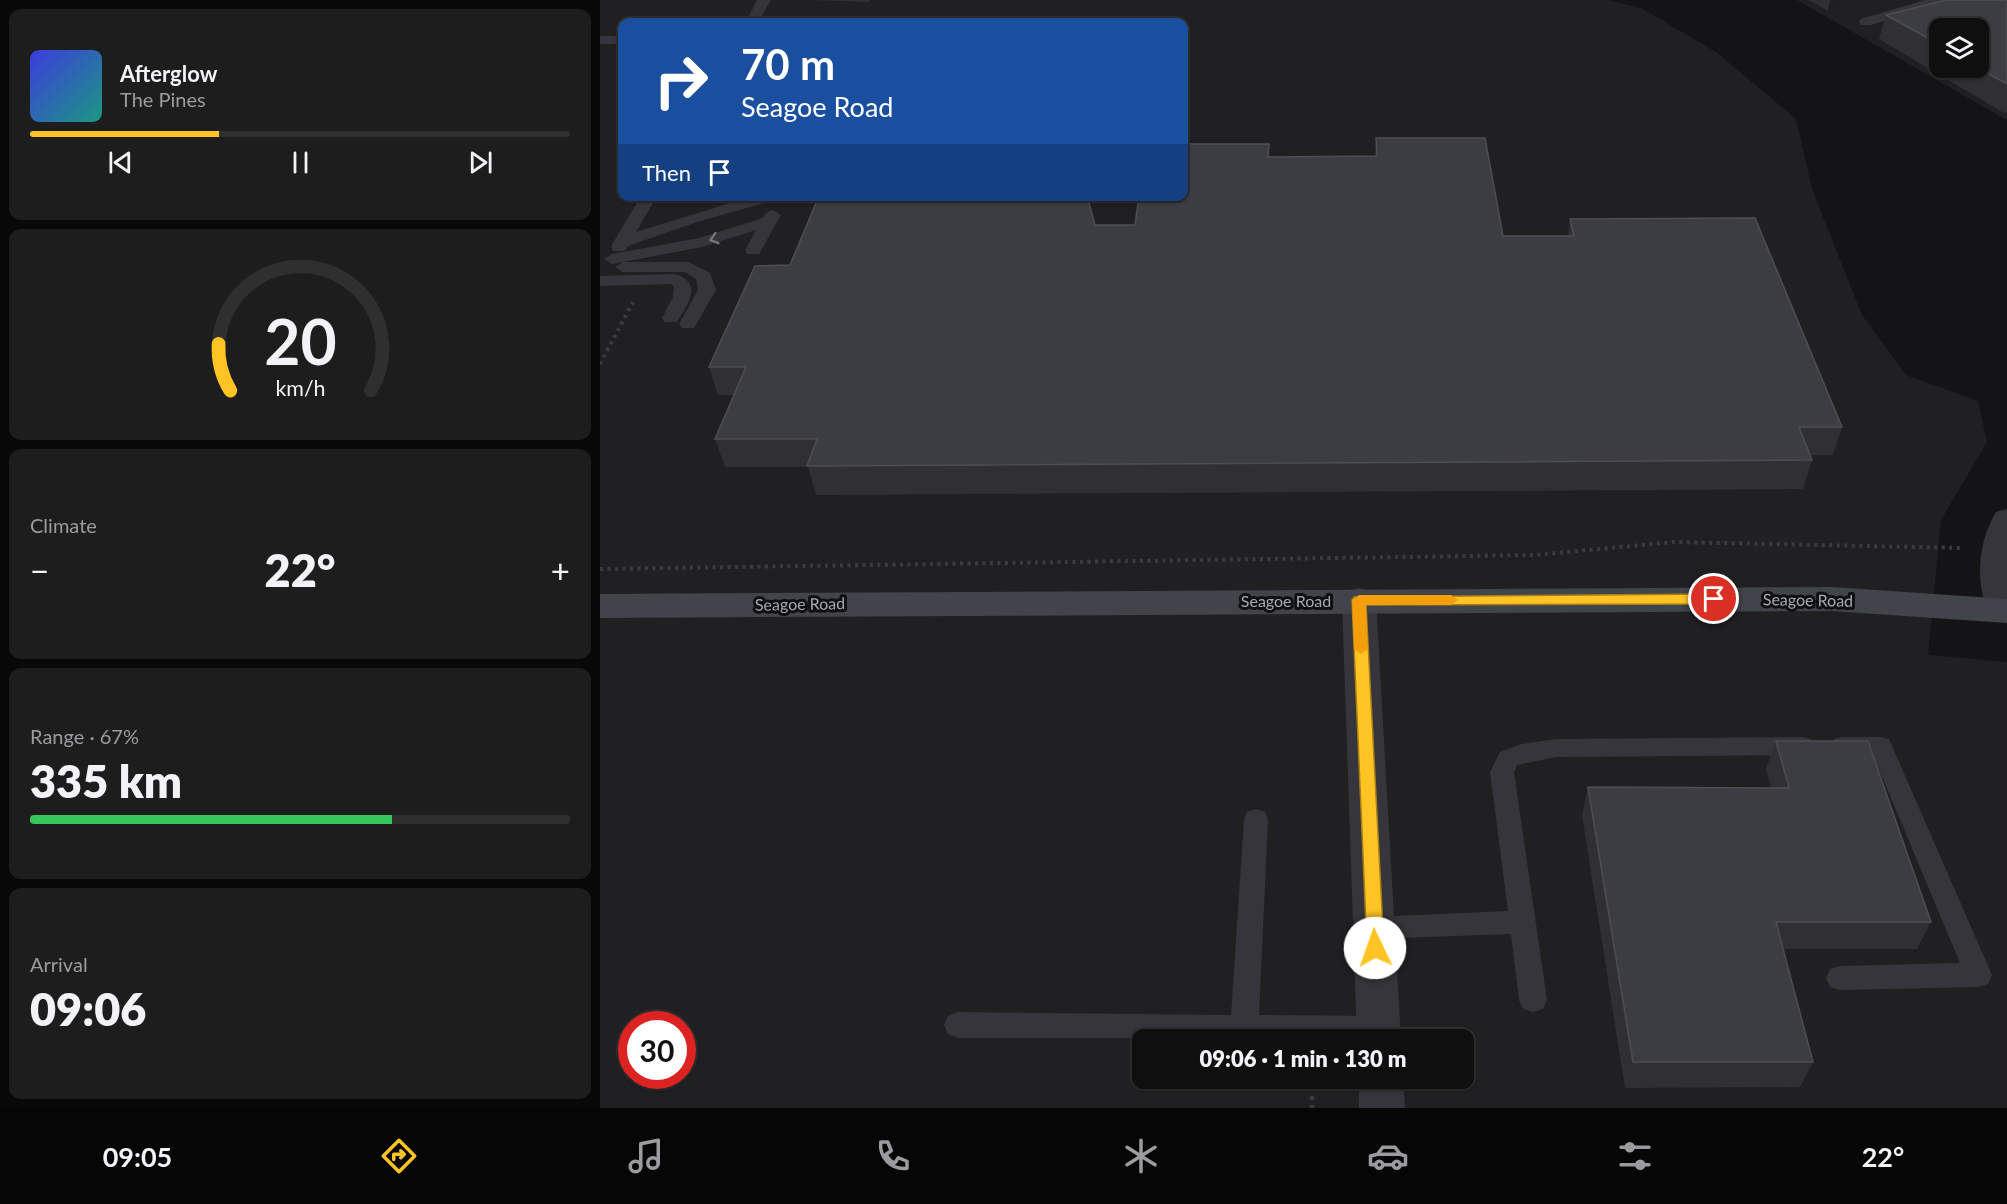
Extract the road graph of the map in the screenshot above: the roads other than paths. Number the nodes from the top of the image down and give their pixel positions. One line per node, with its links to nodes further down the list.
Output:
1 (764, 0): 3 (lane)
2 (1939, 0): 4 (lane)
3 (754, 18)
4 (1866, 22)
5 (600, 40): 6 (lane)
6 (618, 40)
7 (647, 201): 11 (lane)
8 (754, 201): 11 (lane)
9 (780, 201): 10 (lane)
10 (770, 221): 12 (lane); 13 (lane, one-way to 13)
11 (621, 243): 13 (lane)
12 (753, 250)
13 (605, 271): 13 (lane)
14 (2007, 520): 17 (street)
15 (1359, 600): 16 (main road, Seagoe Road); 17 (main road, Seagoe Road); 20 (street)
16 (600, 606)
17 (2005, 610)
18 (1256, 819): 24 (lane)
19 (1523, 922): 20 (lane); 21 (lane); 22 (lane)
20 (1374, 928): 26 (street)
21 (1840, 978)
22 (1533, 1000)
23 (958, 1025): 24 (lane)
24 (1244, 1028): 25 (lane)
25 (1266, 1029)
26 (1379, 1029)
27 (1381, 1089): 28 (street)
28 (1382, 1108)

